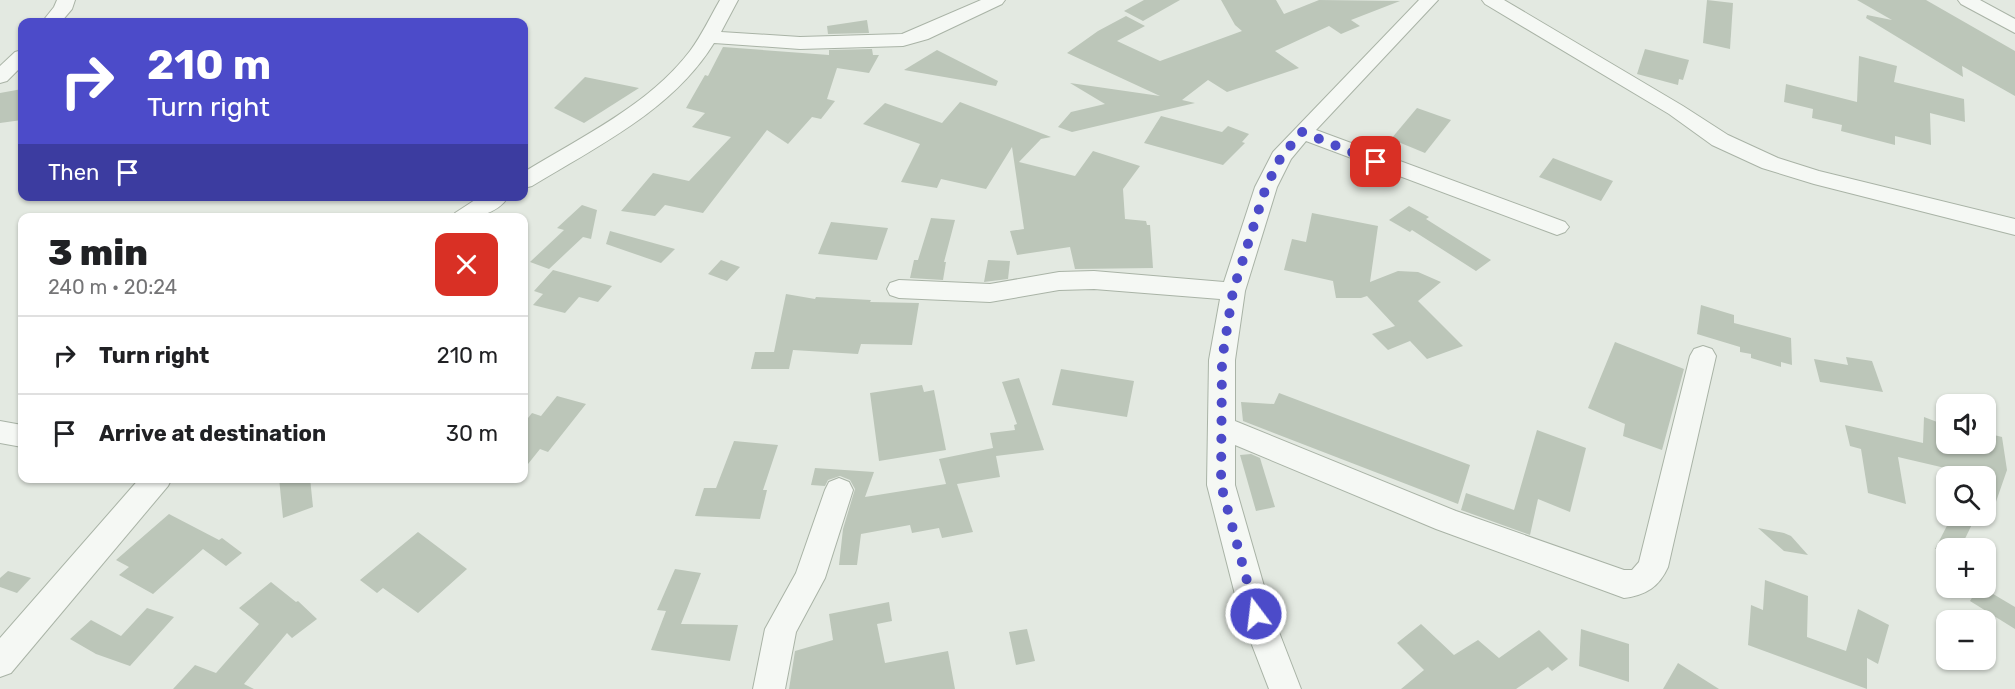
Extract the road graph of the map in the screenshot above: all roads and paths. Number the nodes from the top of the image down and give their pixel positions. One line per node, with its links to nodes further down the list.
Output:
1 (66, 0): 7 (street)
2 (729, 0): 9 (street)
3 (996, 0): 9 (street)
4 (1430, 0): 12 (street)
5 (1491, 0): 17 (street)
6 (1966, 0): 8 (street)
7 (55, 18)
8 (2015, 27)
9 (707, 37): 13 (street)
10 (18, 60): 11 (street)
11 (0, 77)
12 (1302, 132): 16 (street); 19 (street)
13 (528, 179)
14 (490, 201): 15 (street)
15 (471, 213)
16 (1557, 227)
17 (2015, 227)
18 (899, 289): 19 (street)
19 (1233, 291): 21 (street)
20 (1703, 356): 21 (street)
21 (1221, 427): 28 (street)
22 (0, 432): 23 (street)
23 (18, 435)
24 (154, 483): 26 (street)
25 (839, 490): 27 (street)
26 (0, 662)
27 (769, 689)
28 (1285, 689)

